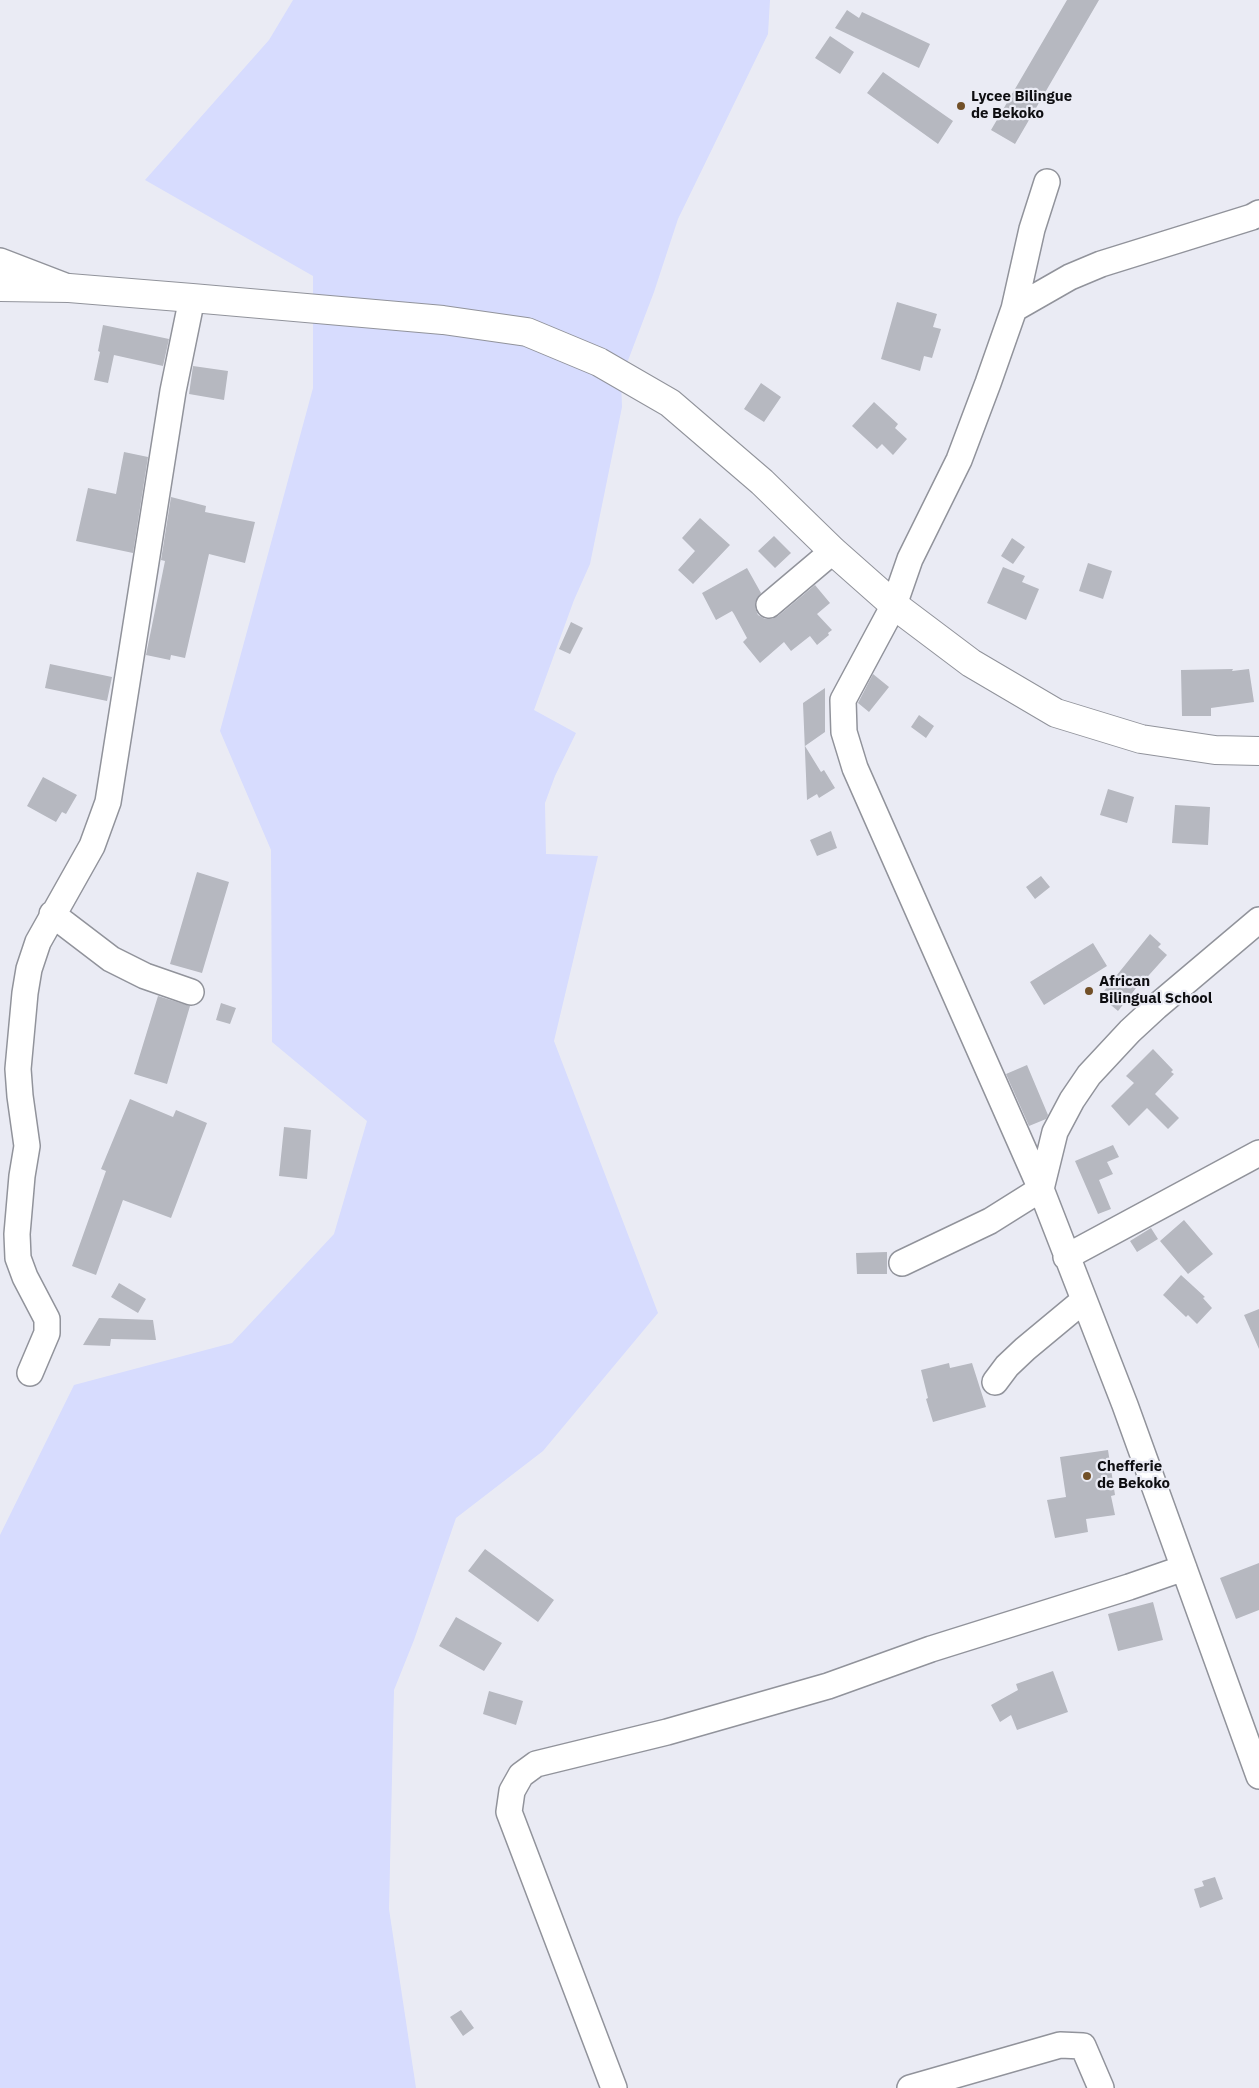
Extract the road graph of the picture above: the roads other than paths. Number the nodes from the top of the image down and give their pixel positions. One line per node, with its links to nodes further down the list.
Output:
1 (1047, 182): 7 (street)
2 (1259, 213): 7 (street)
3 (0, 261): 5 (street)
4 (0, 286): 5 (main road)
5 (69, 288): 6 (main road)
6 (192, 298): 8 (main road); 12 (street)
7 (1014, 309): 9 (street)
8 (833, 552): 9 (main road); 10 (street)
9 (894, 605): 11 (main road); 16 (street)
10 (768, 606)
11 (1259, 751)
12 (52, 914): 14 (street); 20 (street)
13 (1259, 920): 16 (street)
14 (191, 992)
15 (1259, 1153): 17 (street)
16 (1041, 1189): 17 (street); 18 (street)
17 (1066, 1257): 19 (street)
18 (902, 1263)
19 (1084, 1300): 21 (street); 22 (street)
20 (30, 1373)
21 (995, 1382)
22 (1184, 1568): 23 (street); 24 (street)
23 (1259, 1776)
24 (614, 2088)
25 (910, 2088): 26 (street)
26 (1101, 2088)

